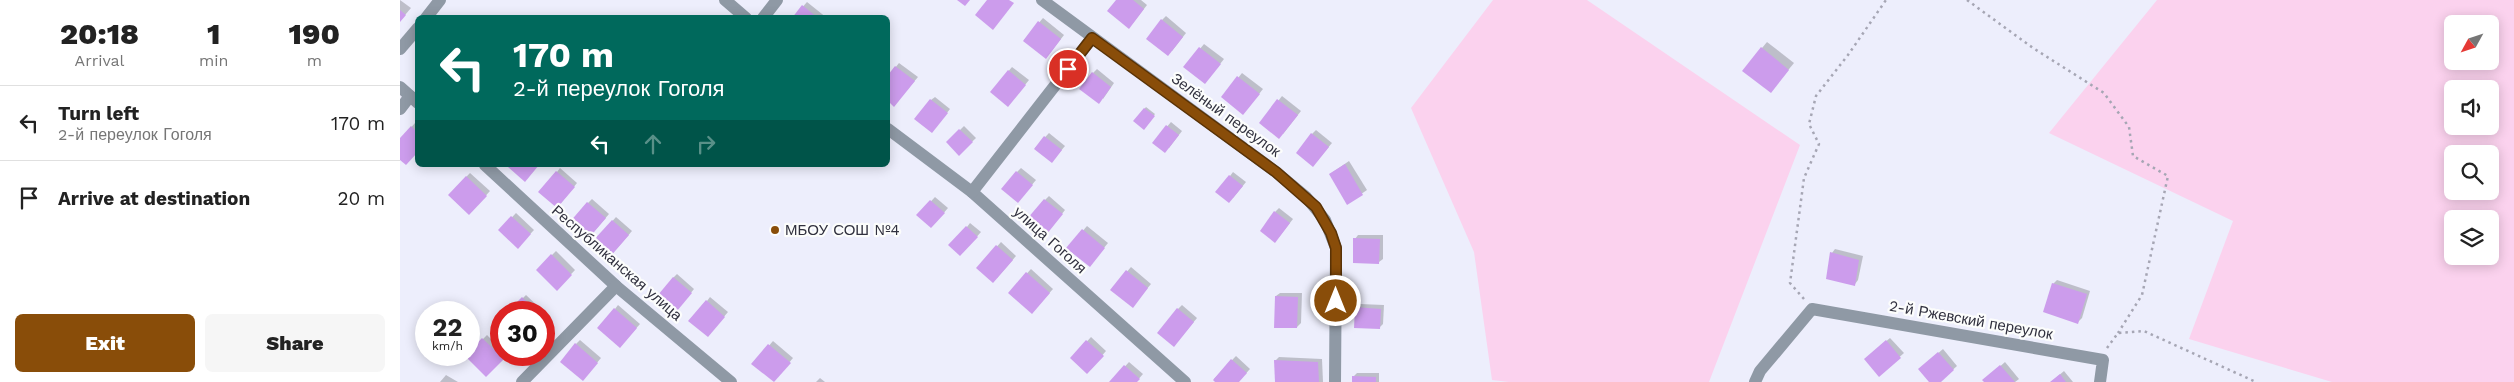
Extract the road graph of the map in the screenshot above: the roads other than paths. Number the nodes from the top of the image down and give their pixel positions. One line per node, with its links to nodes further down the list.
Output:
1 (440, 0): 5 (street)
2 (725, 0): 6 (street)
3 (777, 0): 7 (street)
4 (1042, 0): 9 (street, Зелёный переулок)
5 (428, 15)
6 (742, 15)
7 (765, 15)
8 (415, 32): 10 (street)
9 (1092, 38): 16 (street); 21 (street, Зелёный переулок)
10 (400, 49)
11 (400, 87): 12 (street)
12 (414, 99): 13 (street)
13 (400, 110)
14 (890, 130): 16 (street, улица Гоголя)
15 (487, 167): 17 (street, Республиканская улица)
16 (972, 192): 20 (street, улица Гоголя)
17 (616, 286): 18 (street); 19 (street, Республиканская улица)
18 (522, 382)
19 (731, 382)
20 (1185, 382)
21 (1336, 382)
22 (1755, 382): 23 (street, 2-й Ржевский переулок)
23 (2100, 382)

